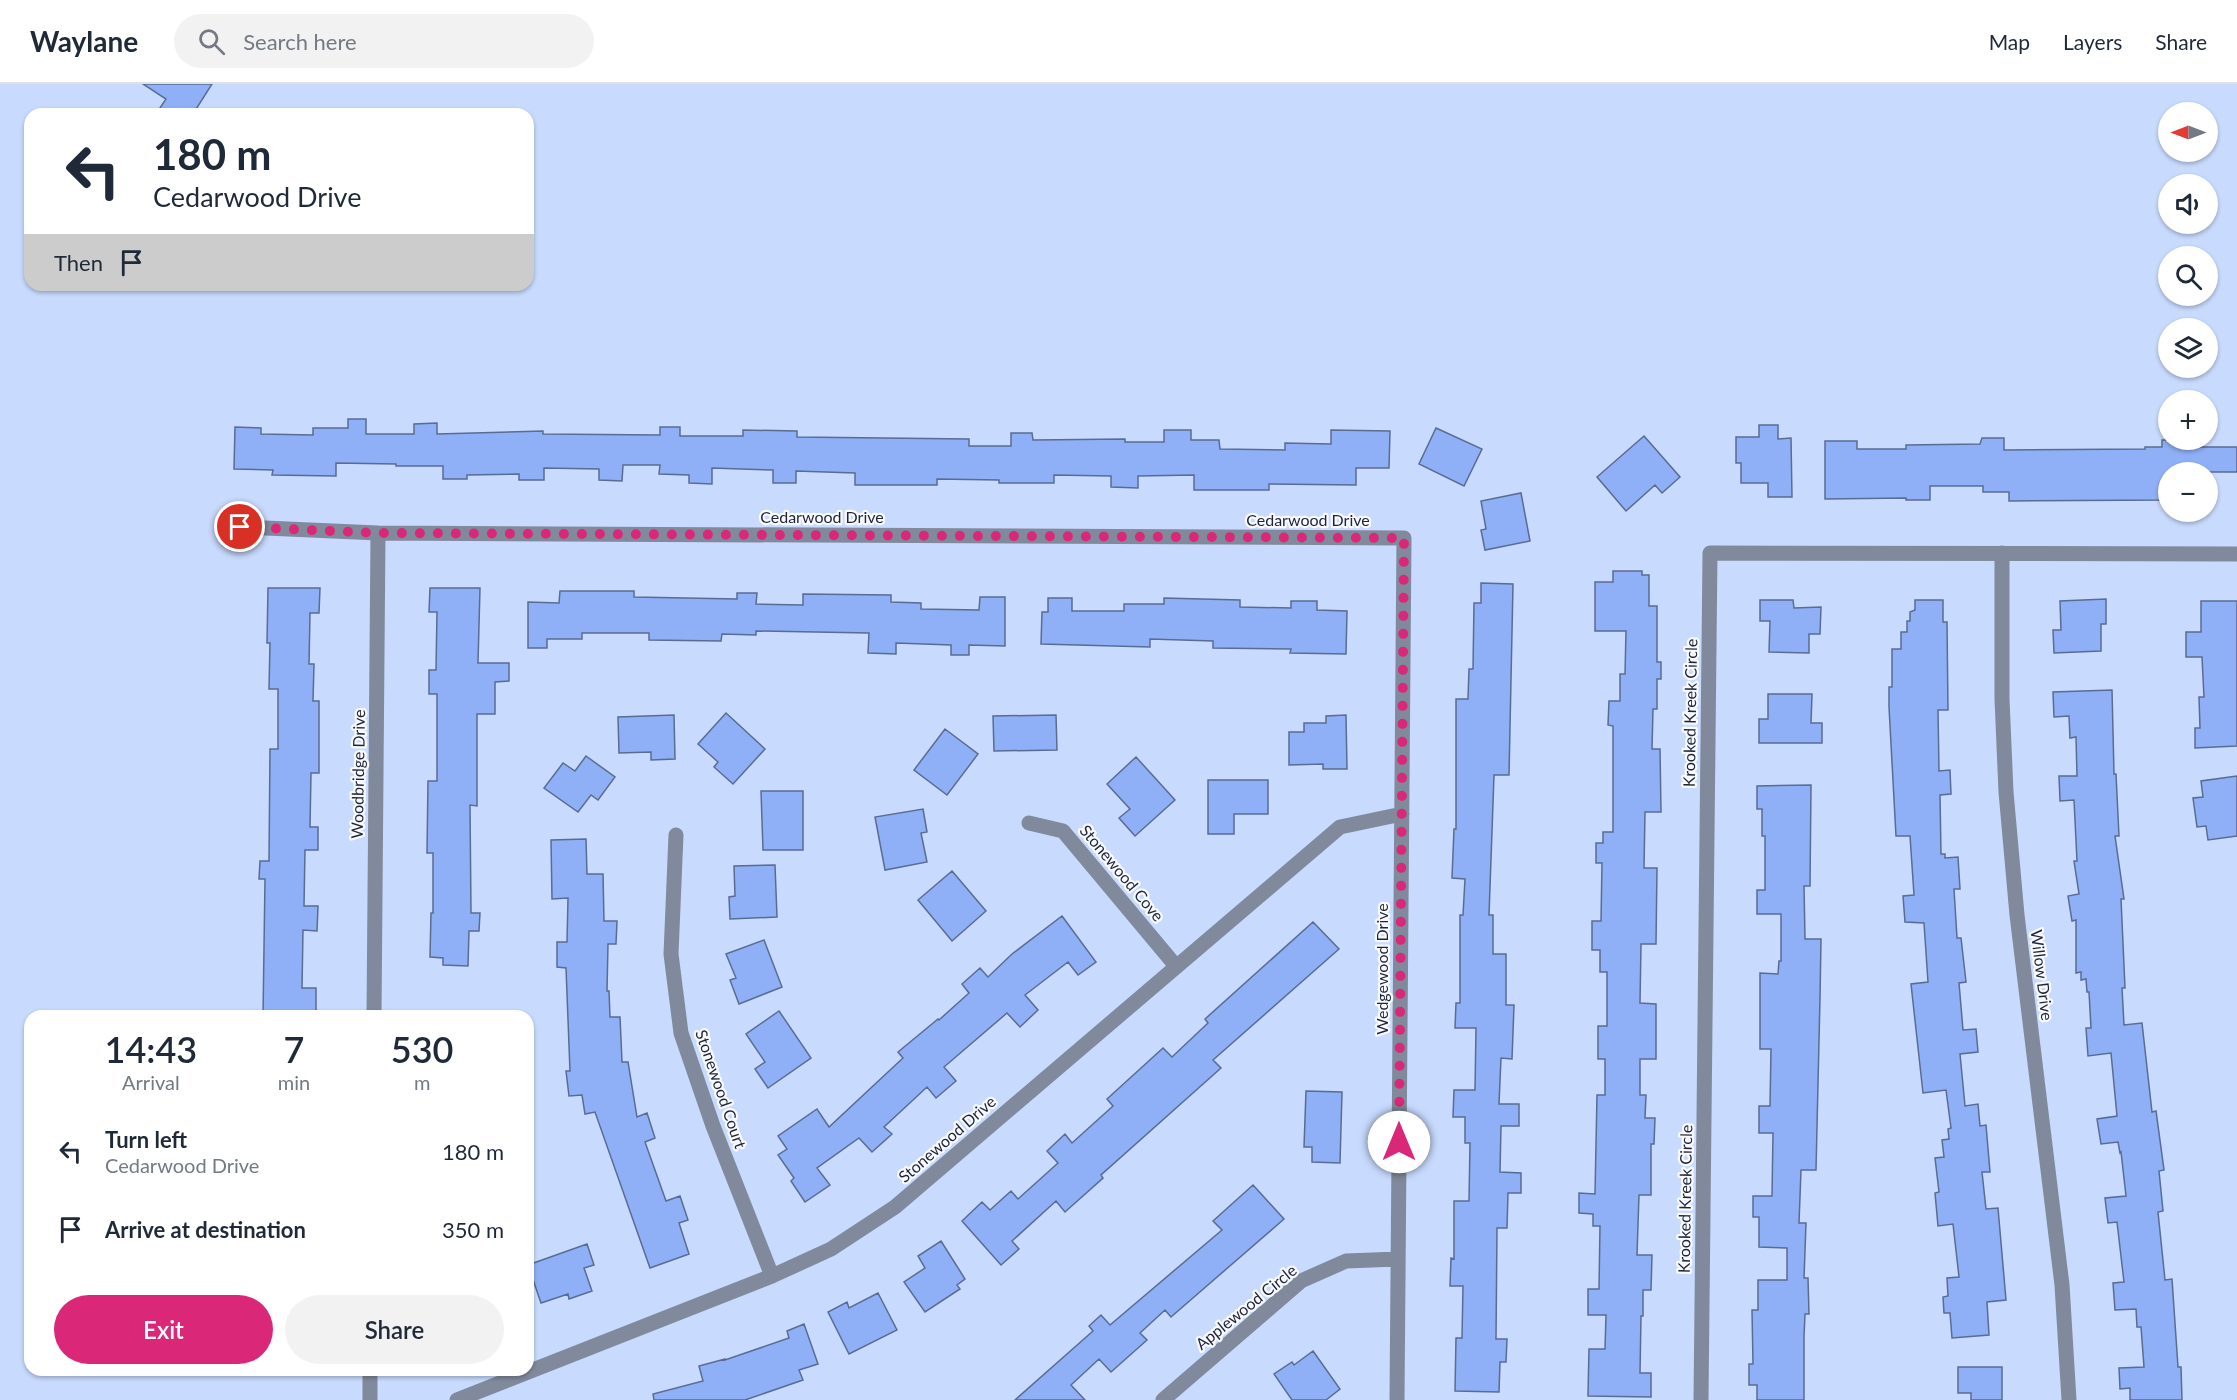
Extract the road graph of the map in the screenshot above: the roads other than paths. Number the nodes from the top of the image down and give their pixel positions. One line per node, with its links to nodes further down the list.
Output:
1 (240, 527): 2 (street, Cedarwood Drive)
2 (378, 533): 3 (street, Cedarwood Drive); 10 (street, Woodbridge Drive)
3 (1404, 538): 6 (street, Wedgewood Drive)
4 (2002, 553): 5 (street, Krooked Kreek Circle); 20 (street, Krooked Kreek Circle); 21 (street, Willow Drive)
5 (2237, 554)
6 (1401, 814): 9 (street, Stonewood Drive); 11 (street, Wedgewood Drive)
7 (1029, 823): 9 (street, Stonewood Cove)
8 (676, 835): 12 (street, Stonewood Court)
9 (1175, 965): 12 (street, Stonewood Drive)
10 (374, 1010)
11 (1398, 1259): 18 (street, Applewood Circle); 19 (street, Wedgewood Drive)
12 (772, 1276): 13 (street, Stonewood Drive)
13 (534, 1370)
14 (370, 1376): 16 (street)
15 (518, 1376): 17 (street, Stonewood Drive)
16 (370, 1400)
17 (457, 1400)
18 (1163, 1400)
19 (1397, 1400)
20 (1701, 1400)
21 (2069, 1400)

